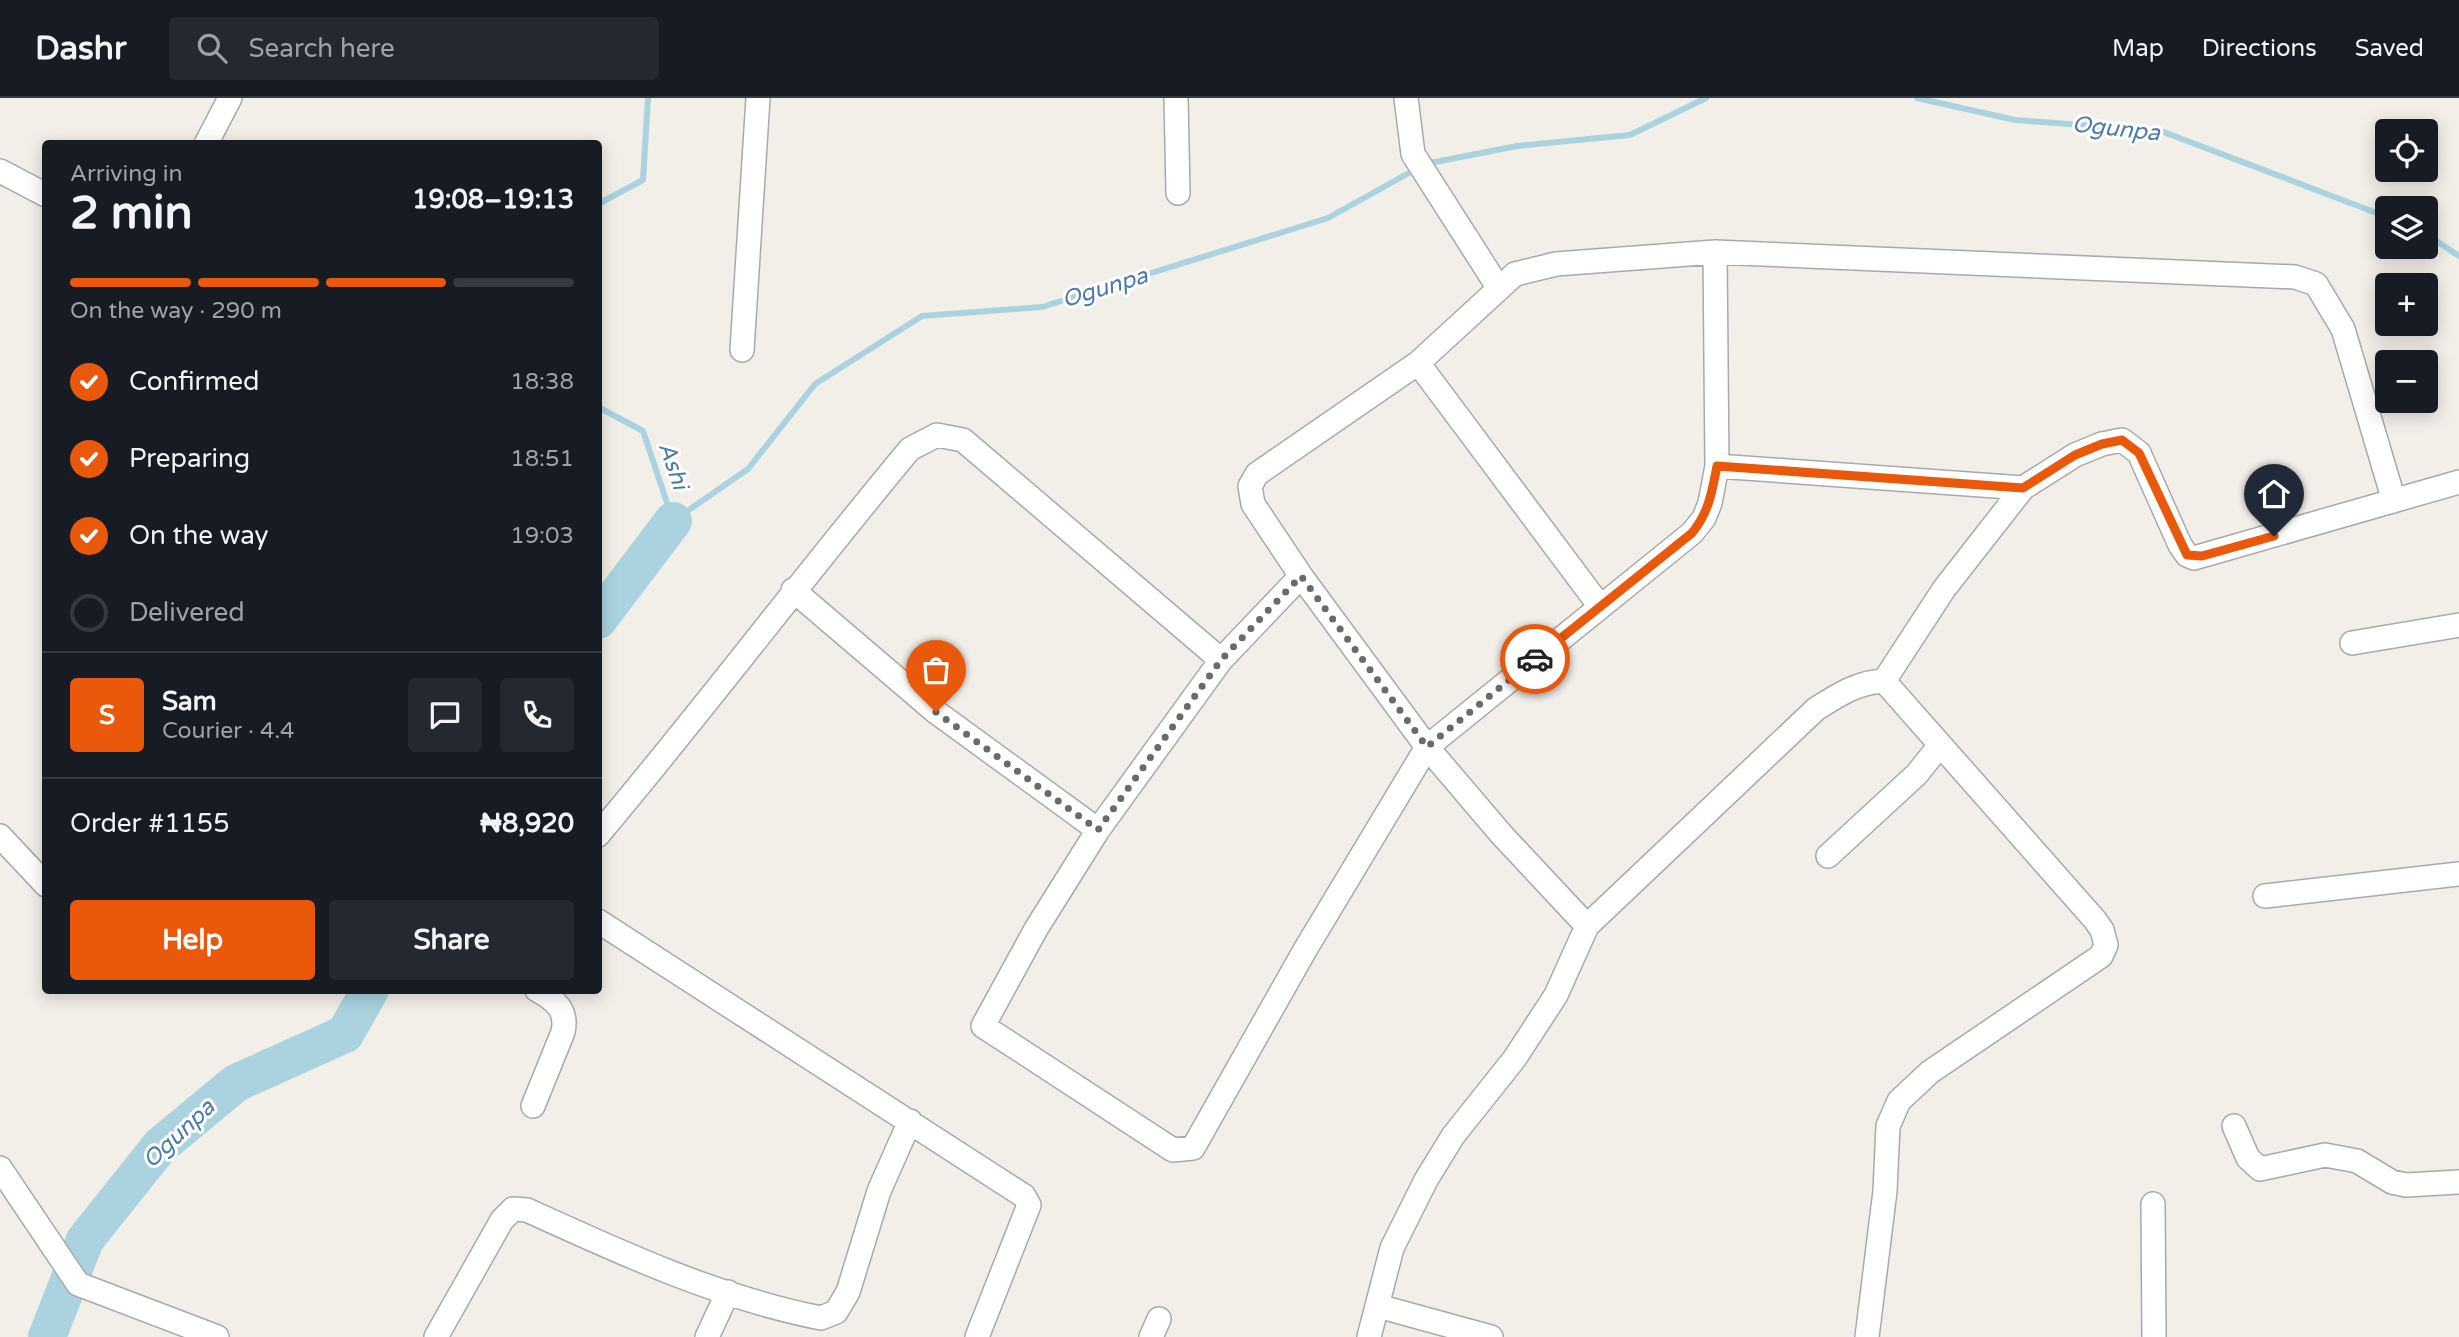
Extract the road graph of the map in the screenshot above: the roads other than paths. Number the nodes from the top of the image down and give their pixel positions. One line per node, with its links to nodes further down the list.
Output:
1 (230, 98): 5 (street)
2 (758, 98): 11 (street)
3 (1176, 98): 8 (street)
4 (1406, 98): 10 (street)
5 (208, 140)
6 (0, 171): 7 (street)
7 (42, 193)
8 (1178, 193)
9 (1715, 252): 10 (street); 13 (street); 16 (street)
10 (1498, 287): 12 (street)
11 (742, 350)
12 (1418, 363): 17 (street); 19 (street)
13 (1717, 466): 15 (street); 19 (street)
14 (2459, 482): 16 (street)
15 (2023, 488): 16 (street); 23 (street)
16 (2394, 500)
17 (1301, 576): 22 (street); 25 (street)
18 (793, 590): 22 (street); 26 (street); 27 (street)
19 (1599, 606): 25 (street)
20 (2459, 625): 21 (street)
21 (2352, 643)
22 (1221, 660): 27 (street)
23 (1884, 681): 24 (street); 34 (street)
24 (1940, 746): 29 (street); 50 (street)
25 (1427, 747): 27 (street); 34 (street)
26 (602, 830)
27 (1098, 830)
28 (0, 836): 31 (street)
29 (1828, 856)
30 (2459, 874): 32 (street)
31 (42, 880)
32 (2265, 897)
33 (602, 924): 37 (street)
34 (1587, 926): 43 (street)
35 (544, 994): 36 (street)
36 (533, 1105)
37 (910, 1121): 42 (street); 47 (street)
38 (2234, 1126): 40 (street)
39 (0, 1168): 44 (street)
40 (2459, 1182)
41 (2153, 1204): 51 (street)
42 (728, 1292): 45 (street); 46 (street)
43 (1378, 1307): 48 (street); 49 (street)
44 (218, 1337)
45 (436, 1337)
46 (707, 1337)
47 (977, 1337)
48 (1369, 1337)
49 (1491, 1337)
50 (1867, 1337)
51 (2154, 1337)

